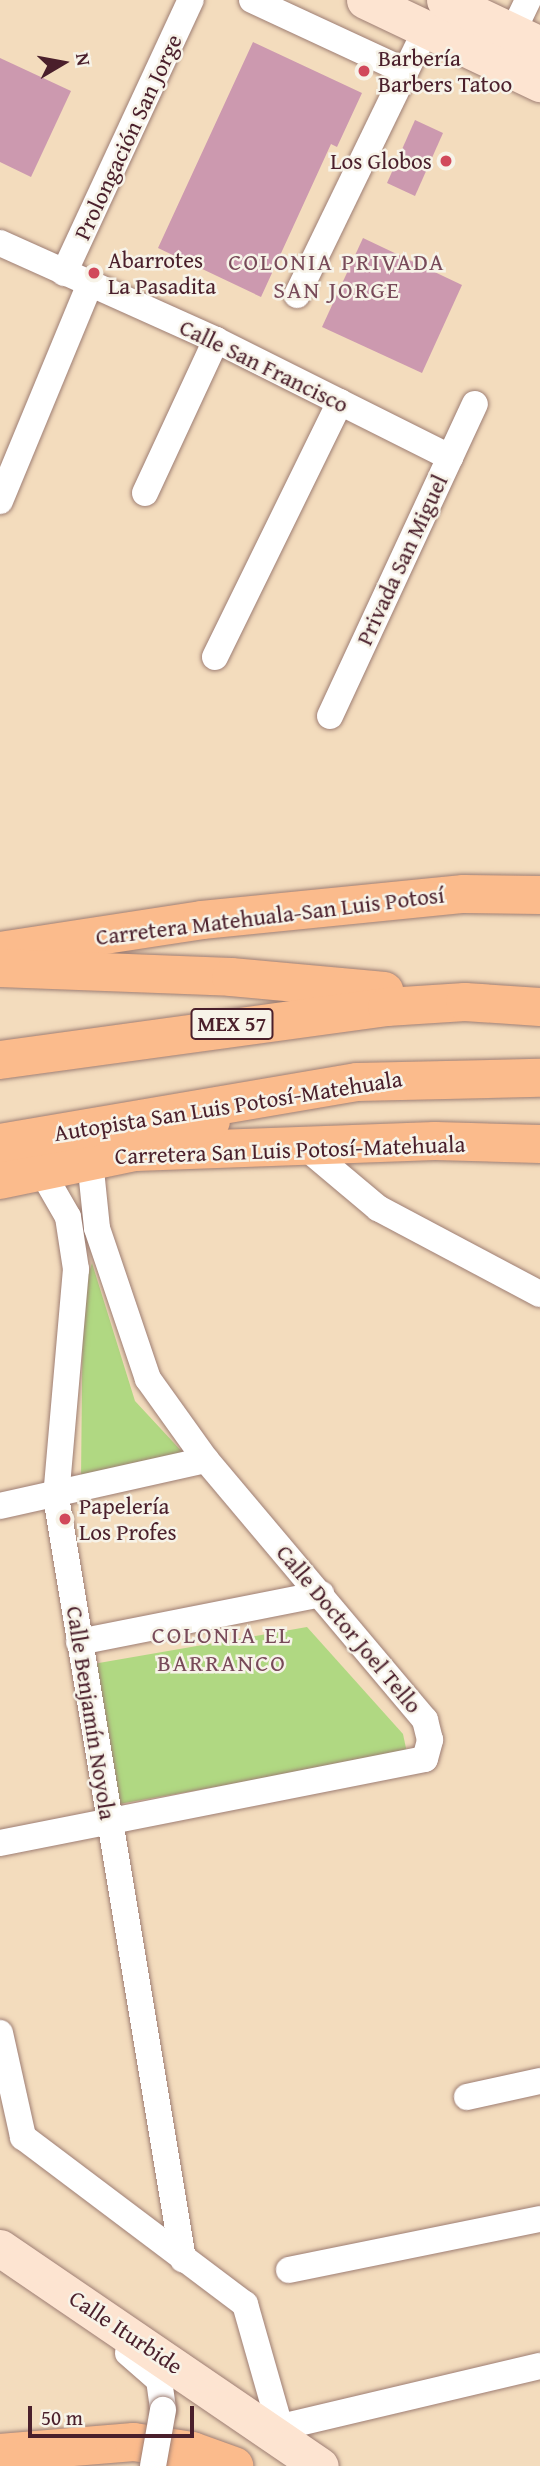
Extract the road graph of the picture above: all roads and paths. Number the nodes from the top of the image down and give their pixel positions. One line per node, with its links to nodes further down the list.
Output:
1 (191, 0): 9 (street, Prolongación San Jorge)
2 (252, 0): 6 (street)
3 (365, 0): 4 (street)
4 (436, 15): 5 (street); 6 (street)
5 (519, 35): 7 (street)
6 (405, 71): 11 (street)
7 (540, 83)
8 (0, 243): 9 (street, Calle San Francisco)
9 (64, 273): 10 (street, Calle San Francisco)
10 (89, 286): 12 (street, Calle San Francisco); 16 (street)
11 (297, 295)
12 (216, 340): 13 (street, Calle San Francisco); 17 (street)
13 (340, 402): 15 (street, Calle San Francisco); 19 (street)
14 (475, 404): 15 (street, Privada San Miguel)
15 (450, 457): 20 (street, Privada San Miguel)
16 (6, 463): 18 (street)
17 (145, 493)
18 (0, 501)
19 (215, 657)
20 (330, 716)
21 (540, 895): 22 (main road, Carretera Matehuala-San Luis Potosí)
22 (0, 951)
23 (0, 968): 24 (main road)
24 (466, 1002): 25 (main road, MEX 57); 26 (main road, MEX 57)
25 (540, 1007)
26 (0, 1060)
27 (540, 1078): 28 (main road, Autopista San Luis Potosí-Matehuala)
28 (277, 1095): 29 (main road, Autopista San Luis Potosí-Matehuala); 32 (main road)
29 (0, 1143)
30 (540, 1144): 31 (main road, Carretera San Luis Potosí-Matehuala)
31 (304, 1146): 32 (main road, Carretera San Luis Potosí-Matehuala); 36 (street)
32 (135, 1152): 33 (main road, Carretera San Luis Potosí-Matehuala)
33 (90, 1160): 34 (main road, Carretera San Luis Potosí-Matehuala); 37 (street, Calle Doctor Joel Tello)
34 (41, 1170): 35 (main road, Carretera San Luis Potosí-Matehuala); 38 (street, Calle Benjamín Noyola)
35 (0, 1180)
36 (540, 1294)
37 (206, 1460): 38 (street); 40 (street, Calle Doctor Joel Tello)
38 (57, 1497): 39 (street); 41 (street, Calle Benjamín Noyola)
39 (0, 1506)
40 (321, 1594): 41 (street); 42 (street, Calle Doctor Joel Tello)
41 (79, 1642): 42 (street, Calle Benjamín Noyola)
42 (109, 1822): 43 (street, Calle Doctor Joel Tello); 49 (street, Calle Benjamín Noyola)
43 (0, 1843)
44 (0, 2033): 49 (street)
45 (540, 2081): 46 (street)
46 (467, 2097)
47 (540, 2219): 50 (street)
48 (0, 2248): 51 (street, Calle Iturbide)
49 (183, 2259): 53 (street)
50 (289, 2270)
51 (78, 2300): 53 (street, Calle Iturbide); 55 (street, bridge)
52 (540, 2366): 53 (street)
53 (276, 2428): 57 (street, Calle Iturbide)
54 (0, 2453): 56 (main road)
55 (153, 2466)
56 (234, 2466)
57 (320, 2466)

